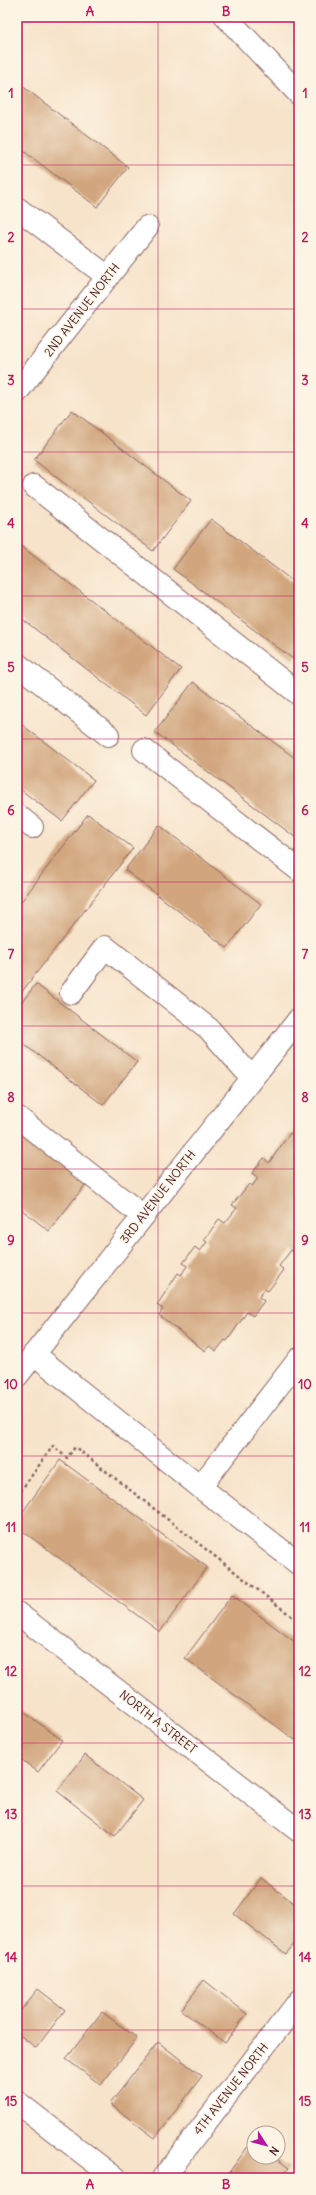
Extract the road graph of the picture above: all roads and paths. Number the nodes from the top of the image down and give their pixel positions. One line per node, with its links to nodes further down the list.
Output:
1 (226, 17): 2 (main road)
2 (299, 94)
3 (17, 208): 5 (main road)
4 (147, 227): 5 (main road, 2ND AVENUE NORTH)
5 (108, 277): 6 (main road, 2ND AVENUE NORTH)
6 (17, 392)
7 (34, 486): 9 (main road)
8 (17, 664): 10 (main road)
9 (299, 694)
10 (108, 735)
11 (144, 750): 12 (main road)
12 (299, 870)
13 (71, 993): 15 (main road)
14 (299, 1019): 15 (main road, 3RD AVENUE NORTH)
15 (252, 1078): 17 (main road, 3RD AVENUE NORTH)
16 (17, 1117): 17 (main road)
17 (143, 1216): 18 (main road, 3RD AVENUE NORTH)
18 (34, 1354): 20 (main road, 3RD AVENUE NORTH); 21 (main road)
19 (299, 1359): 21 (main road)
20 (17, 1376)
21 (200, 1487): 23 (main road)
22 (17, 1496): 25 (path)
23 (299, 1564)
24 (17, 1613): 26 (main road, NORTH A STREET)
25 (299, 1622)
26 (299, 1832)
27 (299, 2001): 30 (main road, 4TH AVENUE NORTH)
28 (17, 2102): 29 (main road)
29 (115, 2178)
30 (163, 2178)

